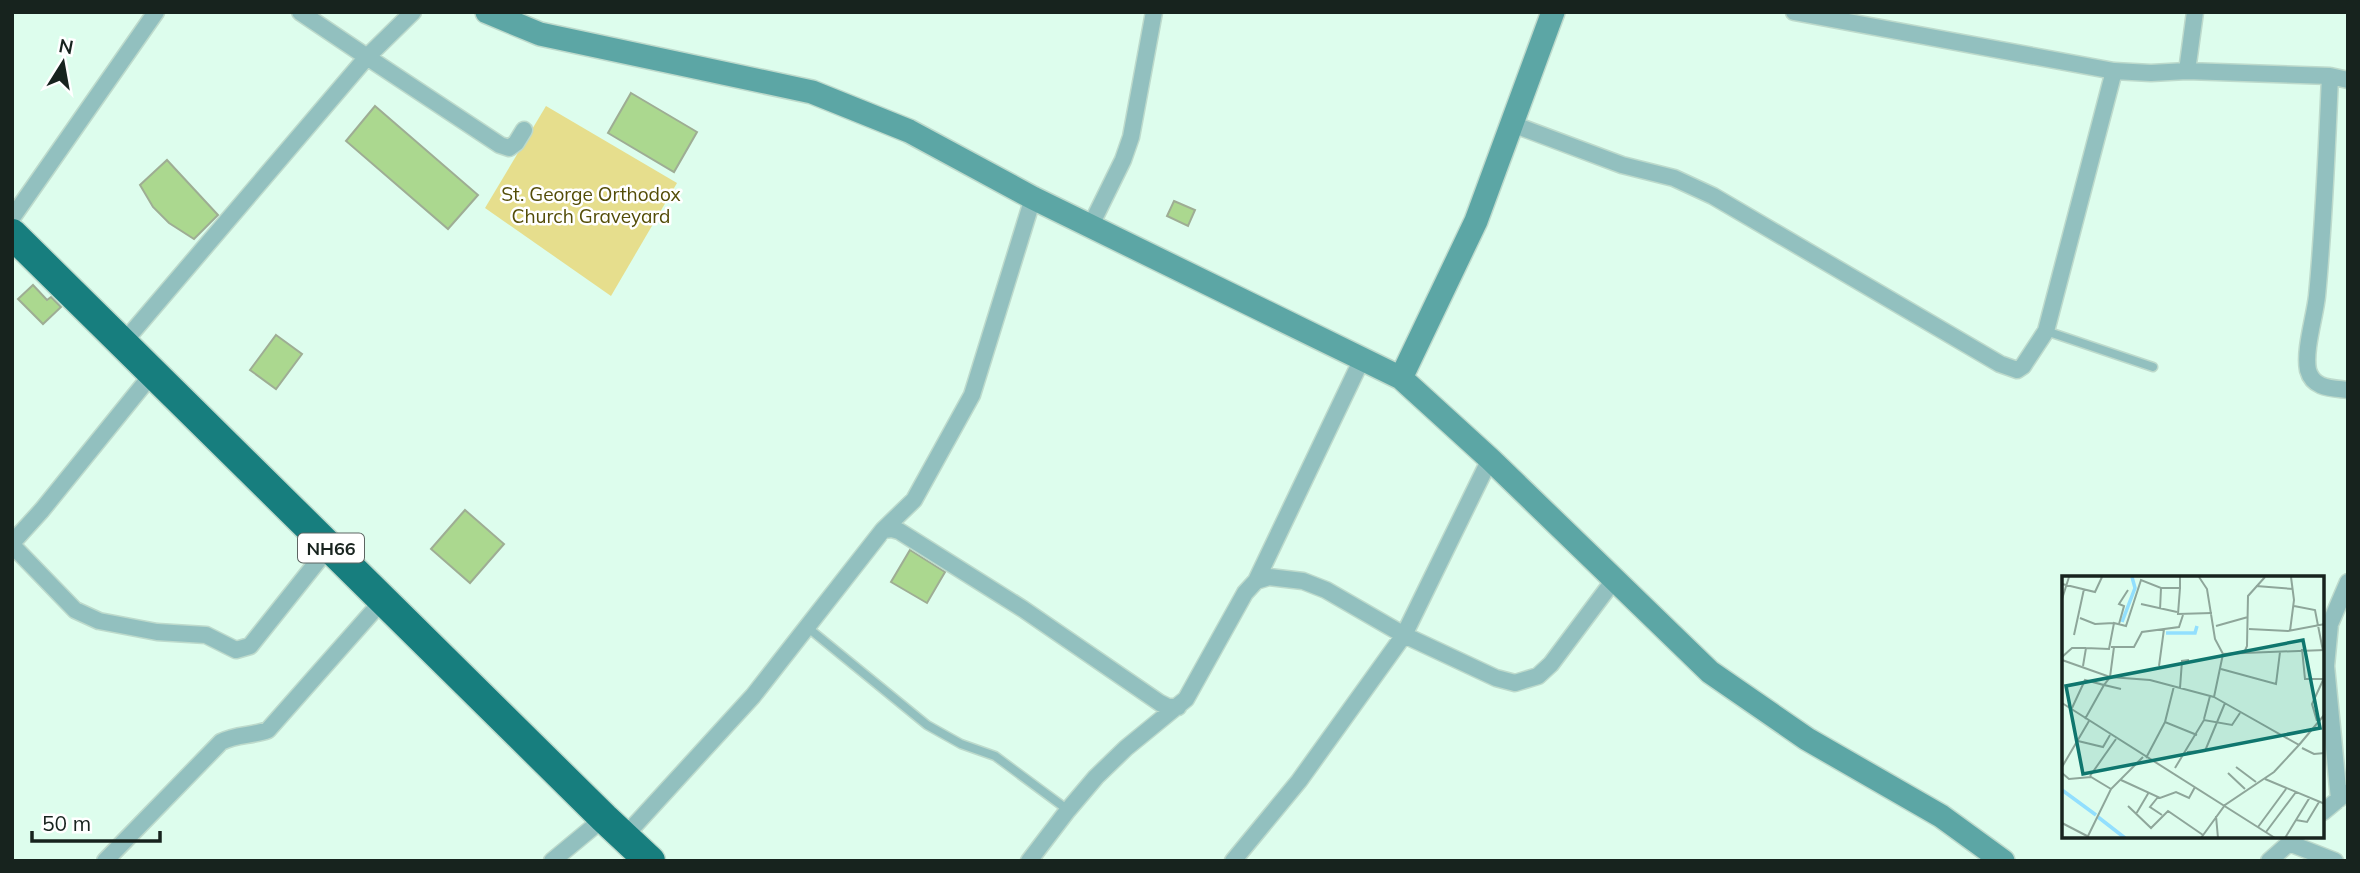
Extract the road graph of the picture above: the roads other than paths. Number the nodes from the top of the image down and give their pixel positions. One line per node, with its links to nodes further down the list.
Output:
1 (156, 12): 17 (street)
2 (300, 12): 9 (street)
3 (413, 12): 9 (street)
4 (487, 12): 16 (street)
5 (1154, 12): 18 (street)
6 (1553, 12): 14 (street)
7 (1794, 12): 10 (street)
8 (2195, 12): 11 (street)
9 (367, 57): 15 (street); 21 (street)
10 (2114, 71): 11 (street); 20 (street)
11 (2187, 71): 12 (street)
12 (2330, 76): 13 (street); 26 (street)
13 (2348, 80)
14 (1512, 124): 20 (street); 25 (street)
15 (524, 130)
16 (1033, 198): 18 (street); 28 (street)
17 (12, 218)
18 (1090, 227): 22 (street)
19 (12, 234): 21 (highway, NH66 / NH66)
20 (2046, 331): 23 (lane)
21 (123, 343): 24 (highway, NH66 / NH66)
22 (1362, 359): 25 (street); 32 (street)
23 (2153, 367)
24 (153, 373): 29 (street); 30 (highway, NH66 / NH66)
25 (1401, 378): 27 (street)
26 (2348, 390)
27 (1490, 459): 31 (street); 36 (street)
28 (883, 530): 35 (street); 37 (street)
29 (12, 544): 30 (street)
30 (329, 547): 34 (highway, NH66 / NH66)
31 (1614, 580): 36 (street); 49 (street)
32 (1256, 581): 36 (street); 37 (street)
33 (2348, 582): 38 (street)
34 (383, 600): 41 (highway, NH66 / NH66); 44 (street)
35 (807, 627): 39 (lane); 41 (street)
36 (1404, 635): 48 (street)
37 (1178, 707): 39 (street)
38 (2343, 795): 40 (street)
39 (1068, 810): 43 (street)
40 (2325, 810)
41 (614, 827): 45 (street); 46 (highway, NH66 / NH66)
42 (2292, 840): 50 (street); 51 (street)
43 (1031, 859): 47 (street)
44 (105, 861)
45 (552, 861)
46 (650, 861)
47 (1050, 861)
48 (1234, 861)
49 (2003, 861)
50 (2269, 861)
51 (2335, 861)

